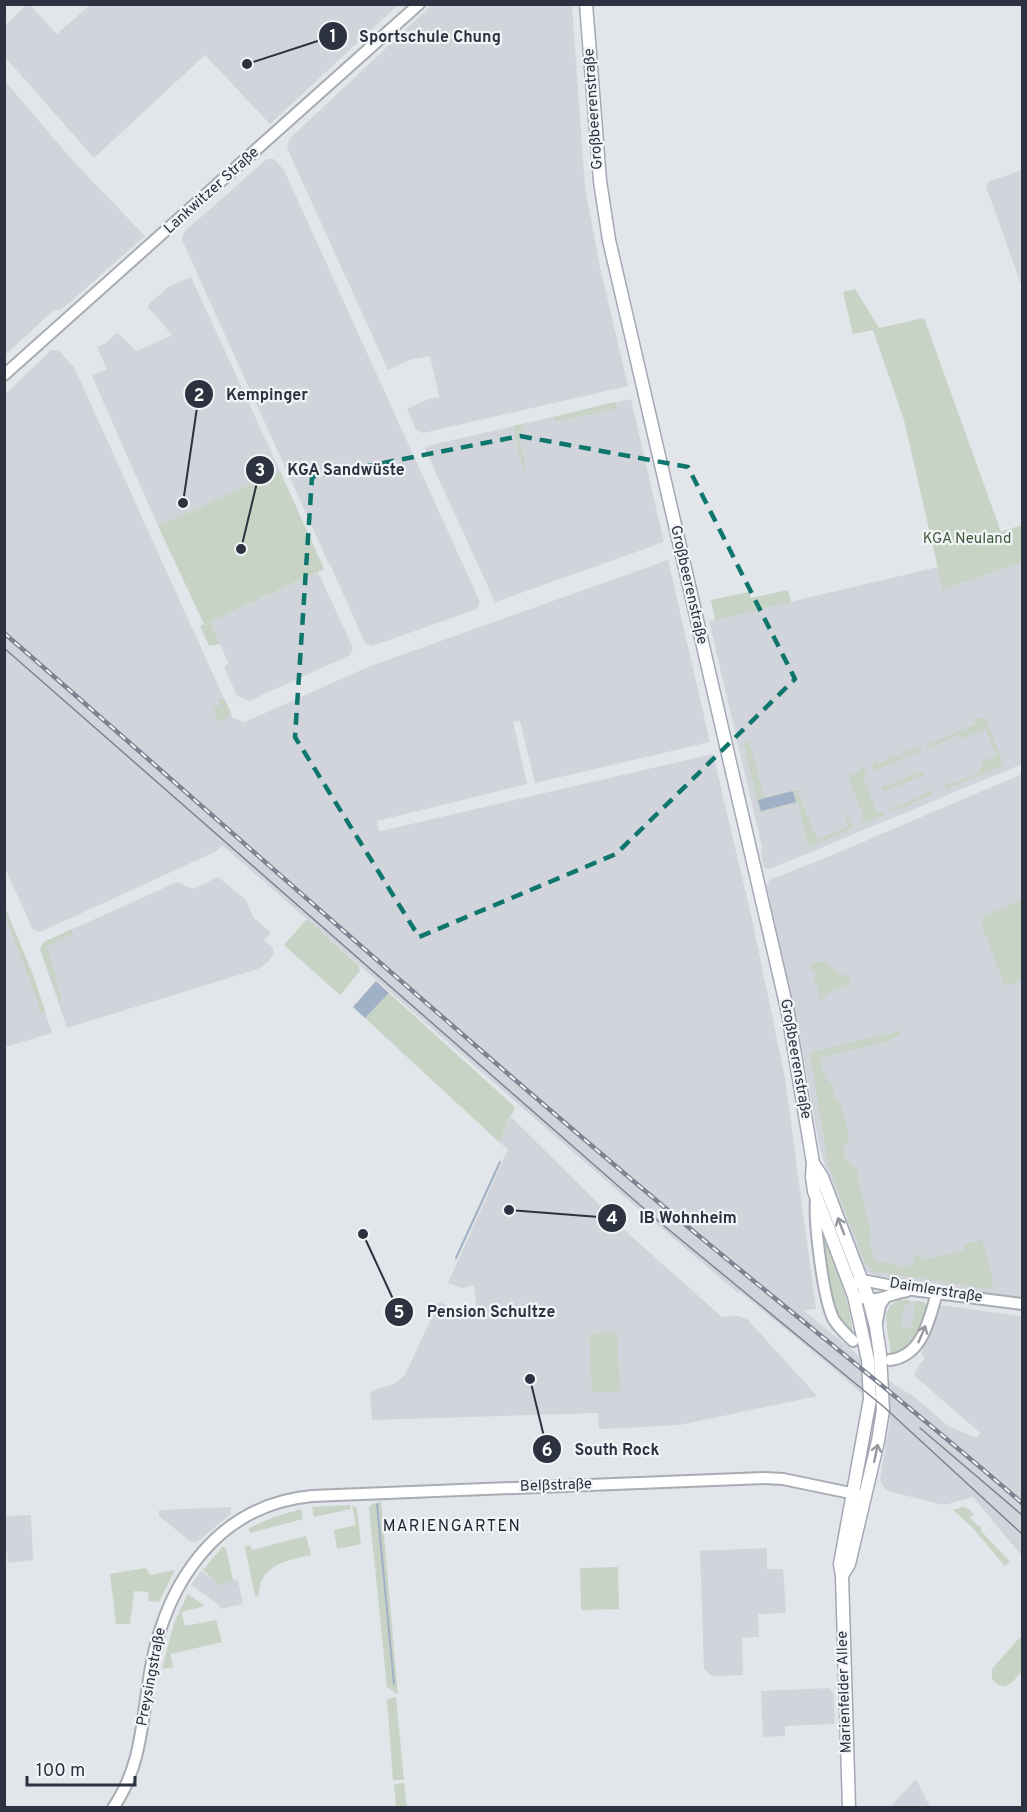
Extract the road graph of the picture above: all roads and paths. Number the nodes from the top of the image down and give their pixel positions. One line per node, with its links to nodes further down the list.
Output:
1 (419, 4): 3 (street, Lankwitzer Straße)
2 (586, 4): 4 (main road, Großbeerenstraße)
3 (4, 375)
4 (813, 1163): 5 (main road, Großbeerenstraße); 6 (main road, Großbeerenstraße, one-way to 4)
5 (816, 1198): 8 (main road, Großbeerenstraße); 14 (street)
6 (862, 1280): 7 (street, Daimlerstraße); 8 (street); 11 (main road, Großbeerenstraße)
7 (913, 1290): 9 (street, Daimlerstraße); 10 (street)
8 (852, 1291): 11 (street); 15 (main road, Großbeerenstraße)
9 (937, 1293): 12 (street, Daimlerstraße); 16 (street, one-way to 9)
10 (885, 1298): 11 (street); 13 (street)
11 (869, 1300): 13 (main road, Großbeerenstraße)
12 (1023, 1304)
13 (876, 1327): 16 (main road, Großbeerenstraße)
14 (853, 1341)
15 (867, 1351): 17 (main road, Marienfelder Allee)
16 (885, 1357): 18 (main road, Marienfelder Allee, one-way to 16)
17 (852, 1493): 18 (street); 19 (street, Belßstraße); 20 (main road, Marienfelder Allee)
18 (866, 1496): 20 (main road, Marienfelder Allee)
19 (260, 1510): 21 (street, Preysingstraße)
20 (842, 1576): 22 (main road, Marienfelder Allee)
21 (113, 1808)
22 (849, 1808)

